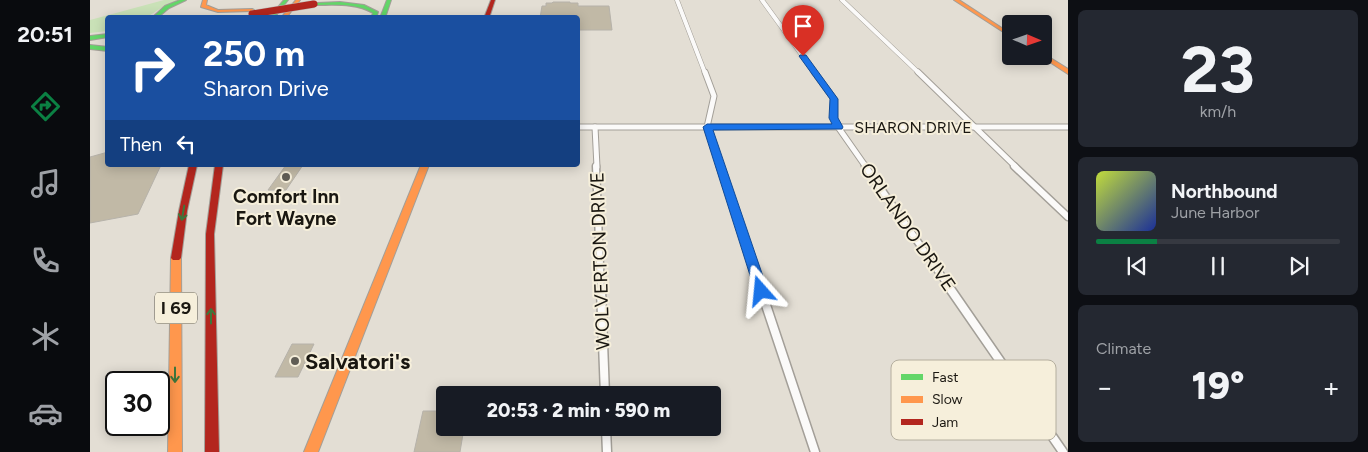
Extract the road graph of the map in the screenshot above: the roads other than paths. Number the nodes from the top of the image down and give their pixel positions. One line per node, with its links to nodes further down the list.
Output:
1 (184, 0): 14 (main road)
2 (205, 0): 13 (main road)
3 (298, 0): 12 (main road)
4 (346, 0): 11 (main road)
5 (389, 0): 19 (main road)
6 (493, 0): 20 (main road)
7 (677, 0): 30 (street)
8 (762, 0): 31 (street, ORLANDO DRIVE)
9 (842, 0): 33 (street)
10 (956, 0): 21 (main road)
11 (318, 2): 13 (main road, bridge); 18 (main road)
12 (286, 8): 17 (main road)
13 (254, 11): 15 (main road); 16 (main road)
14 (158, 15)
15 (227, 15)
16 (239, 15)
17 (276, 15)
18 (374, 15)
19 (383, 15)
20 (487, 15)
21 (1002, 30)
22 (105, 34): 23 (main road)
23 (90, 36)
24 (90, 47): 25 (main road)
25 (105, 49)
26 (1052, 61): 27 (main road)
27 (1068, 72)
28 (580, 127): 29 (street, SHARON DRIVE)
29 (594, 127): 30 (street, SHARON DRIVE); 39 (street, WOLVERTON DRIVE)
30 (707, 127): 31 (street, SHARON DRIVE); 46 (street)
31 (838, 127): 33 (street, SHARON DRIVE); 38 (street, ORLANDO DRIVE)
32 (1068, 127): 33 (street, SHARON DRIVE)
33 (973, 128): 37 (street)
34 (192, 167): 42 (main road, I 69, one-way to 42)
35 (219, 167): 43 (main road, I 69, one-way to 35)
36 (424, 167): 44 (main road)
37 (1068, 217)
38 (1000, 360)
39 (605, 386)
40 (606, 436): 45 (street)
41 (1056, 440): 47 (street, ORLANDO DRIVE)
42 (175, 452)
43 (212, 452)
44 (311, 452)
45 (607, 452)
46 (814, 452)
47 (1064, 452)

